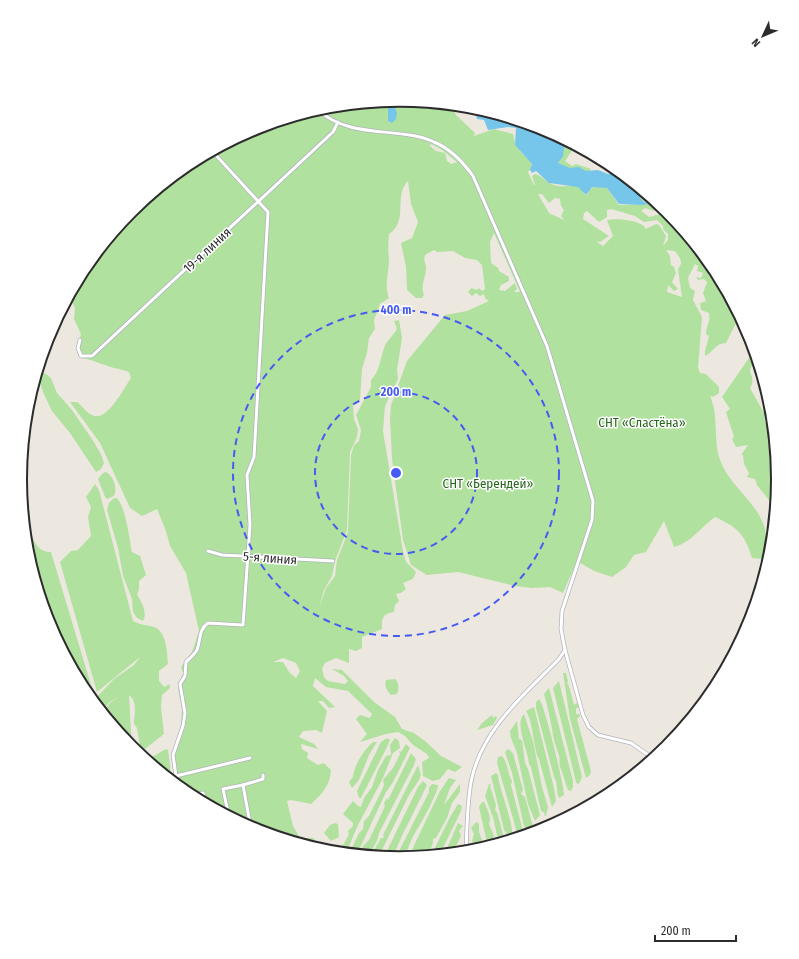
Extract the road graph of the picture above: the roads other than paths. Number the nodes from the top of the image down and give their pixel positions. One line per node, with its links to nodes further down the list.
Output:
1 (325, 114): 2 (street)
2 (338, 122): 4 (street, 19-я линия); 9 (street)
3 (216, 155): 4 (street)
4 (258, 201): 5 (street, 19-я линия); 7 (street)
5 (80, 340)
6 (208, 551): 7 (street, 5-я линия)
7 (247, 556): 8 (street, 5-я линия); 13 (street)
8 (333, 561)
9 (566, 650): 10 (street); 17 (street)
10 (650, 756)
11 (250, 758): 13 (street)
12 (263, 775): 14 (street)
13 (176, 776)
14 (243, 785): 15 (street); 16 (street)
15 (227, 810)
16 (250, 821)
17 (466, 846)

